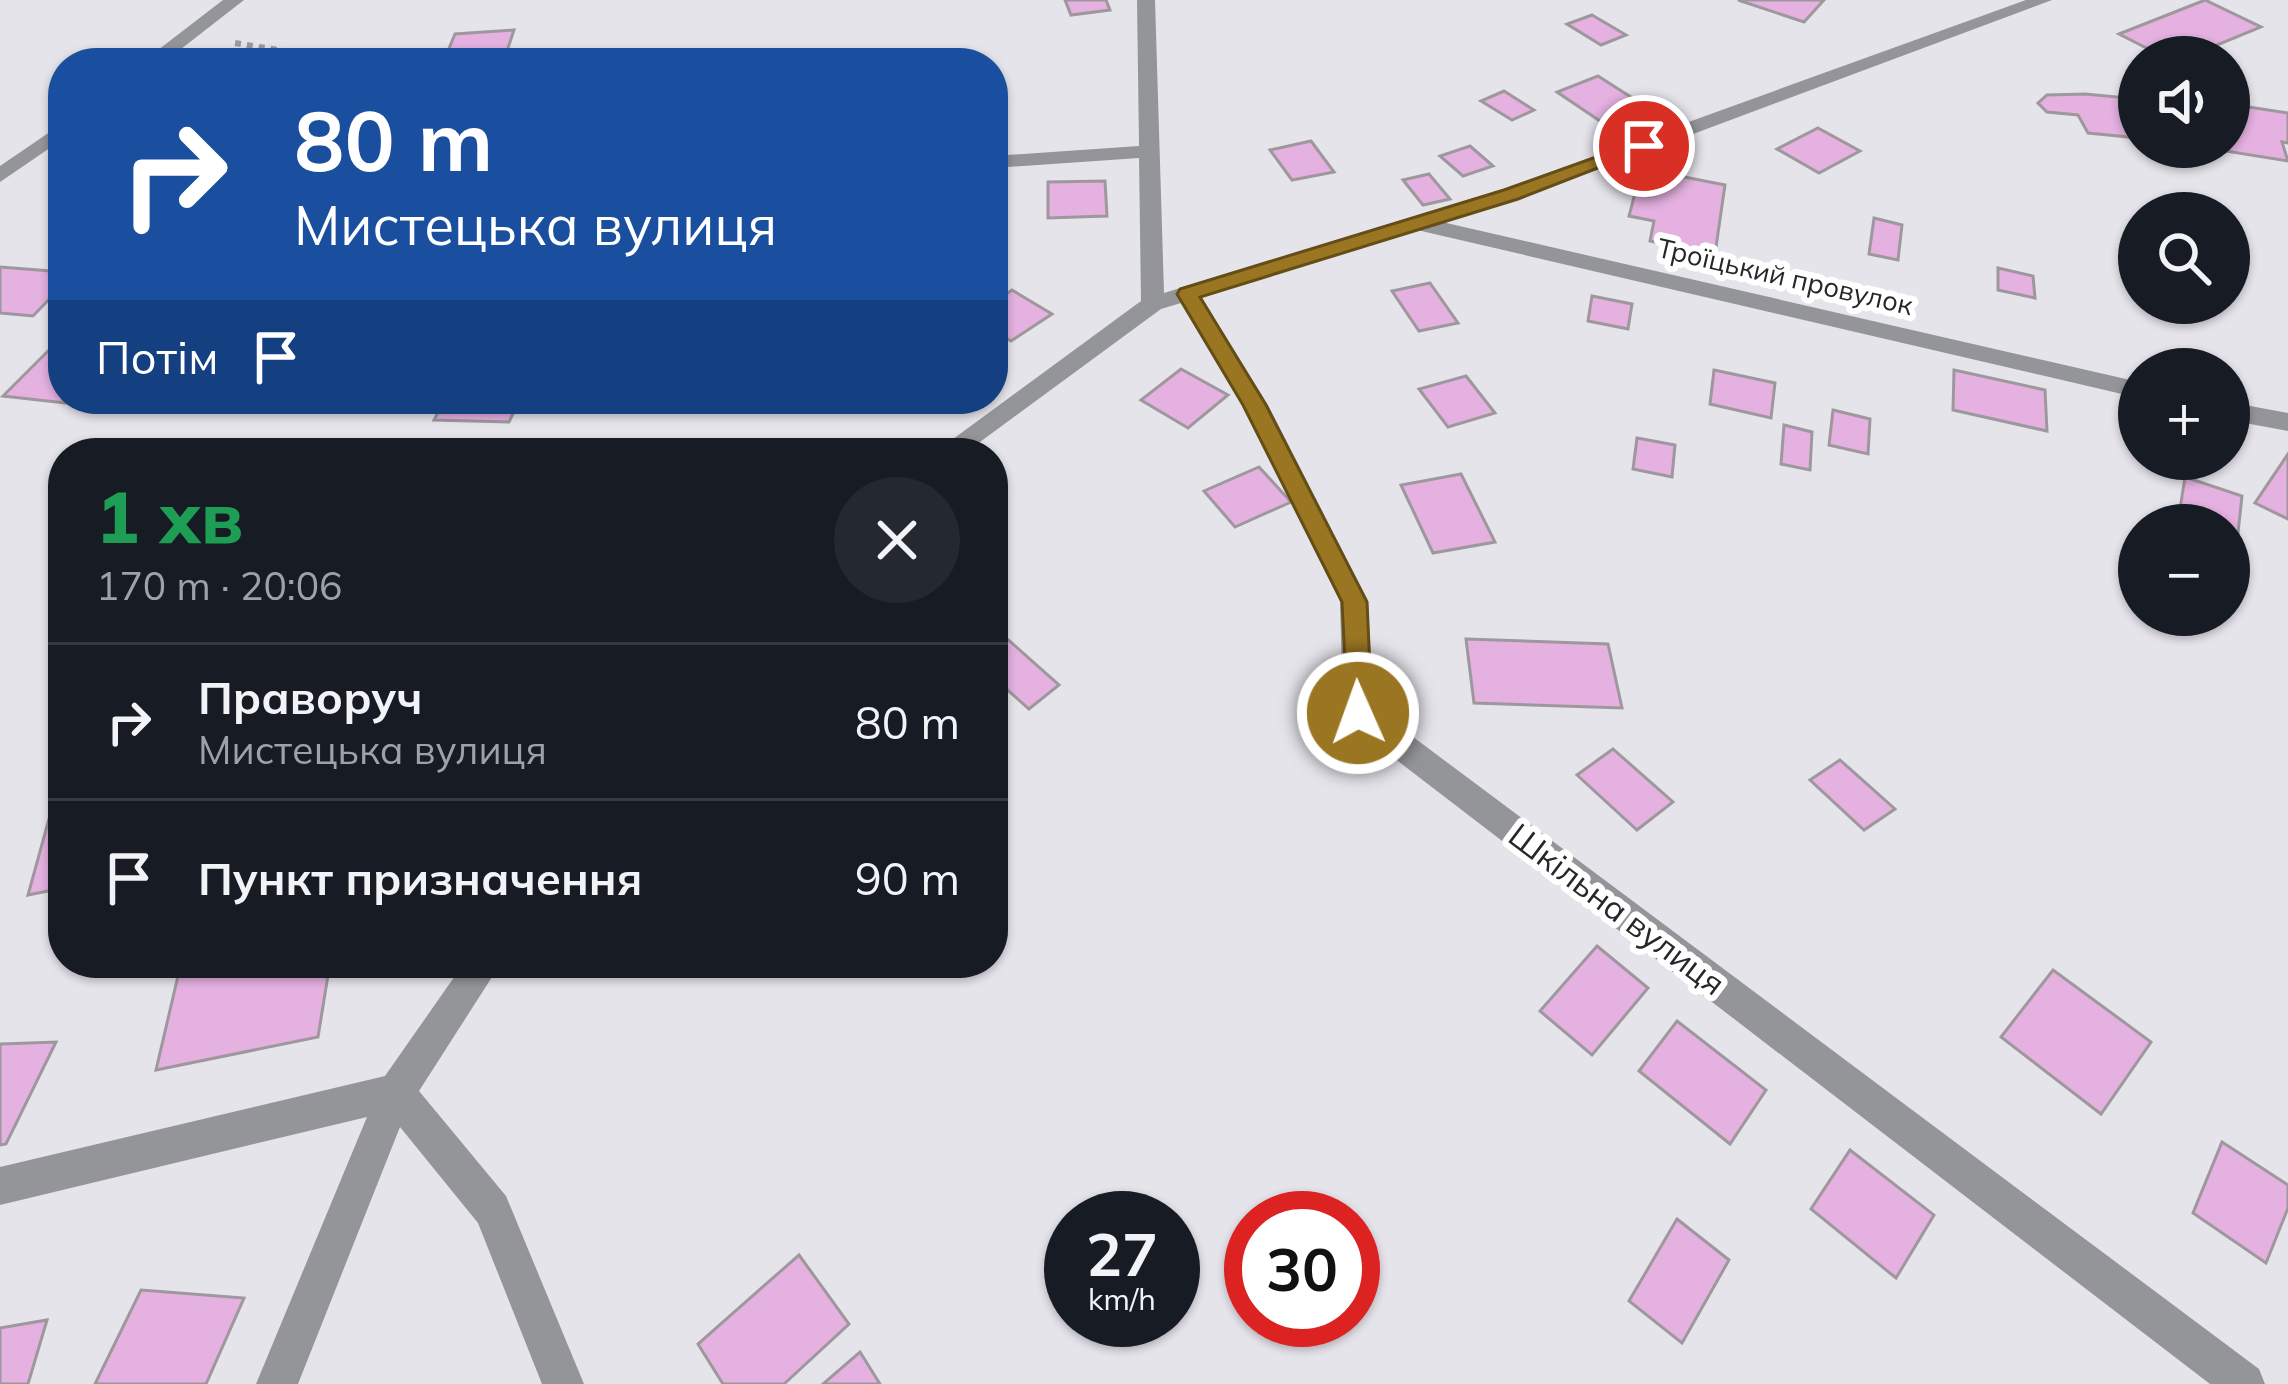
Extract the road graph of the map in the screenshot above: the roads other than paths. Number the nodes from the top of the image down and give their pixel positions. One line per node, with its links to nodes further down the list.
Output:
1 (235, 0): 4 (street)
2 (1146, 0): 6 (street)
3 (2043, 0): 9 (street)
4 (171, 48)
5 (48, 140): 8 (street)
6 (1153, 151): 7 (street); 11 (street)
7 (1008, 161)
8 (0, 176)
9 (1418, 223): 10 (street); 12 (street, Троїцький провулок)
10 (1187, 294): 11 (street); 23 (street, Шкільна вулиця)
11 (1153, 304): 13 (street)
12 (2118, 385)
13 (1008, 408)
14 (1000, 414): 17 (street)
15 (2250, 414): 16 (street)
16 (2288, 422)
17 (967, 438)
18 (474, 978): 19 (street)
19 (396, 1092): 20 (street); 21 (street); 22 (street)
20 (0, 1186)
21 (277, 1384)
22 (562, 1384)
23 (2244, 1384)

